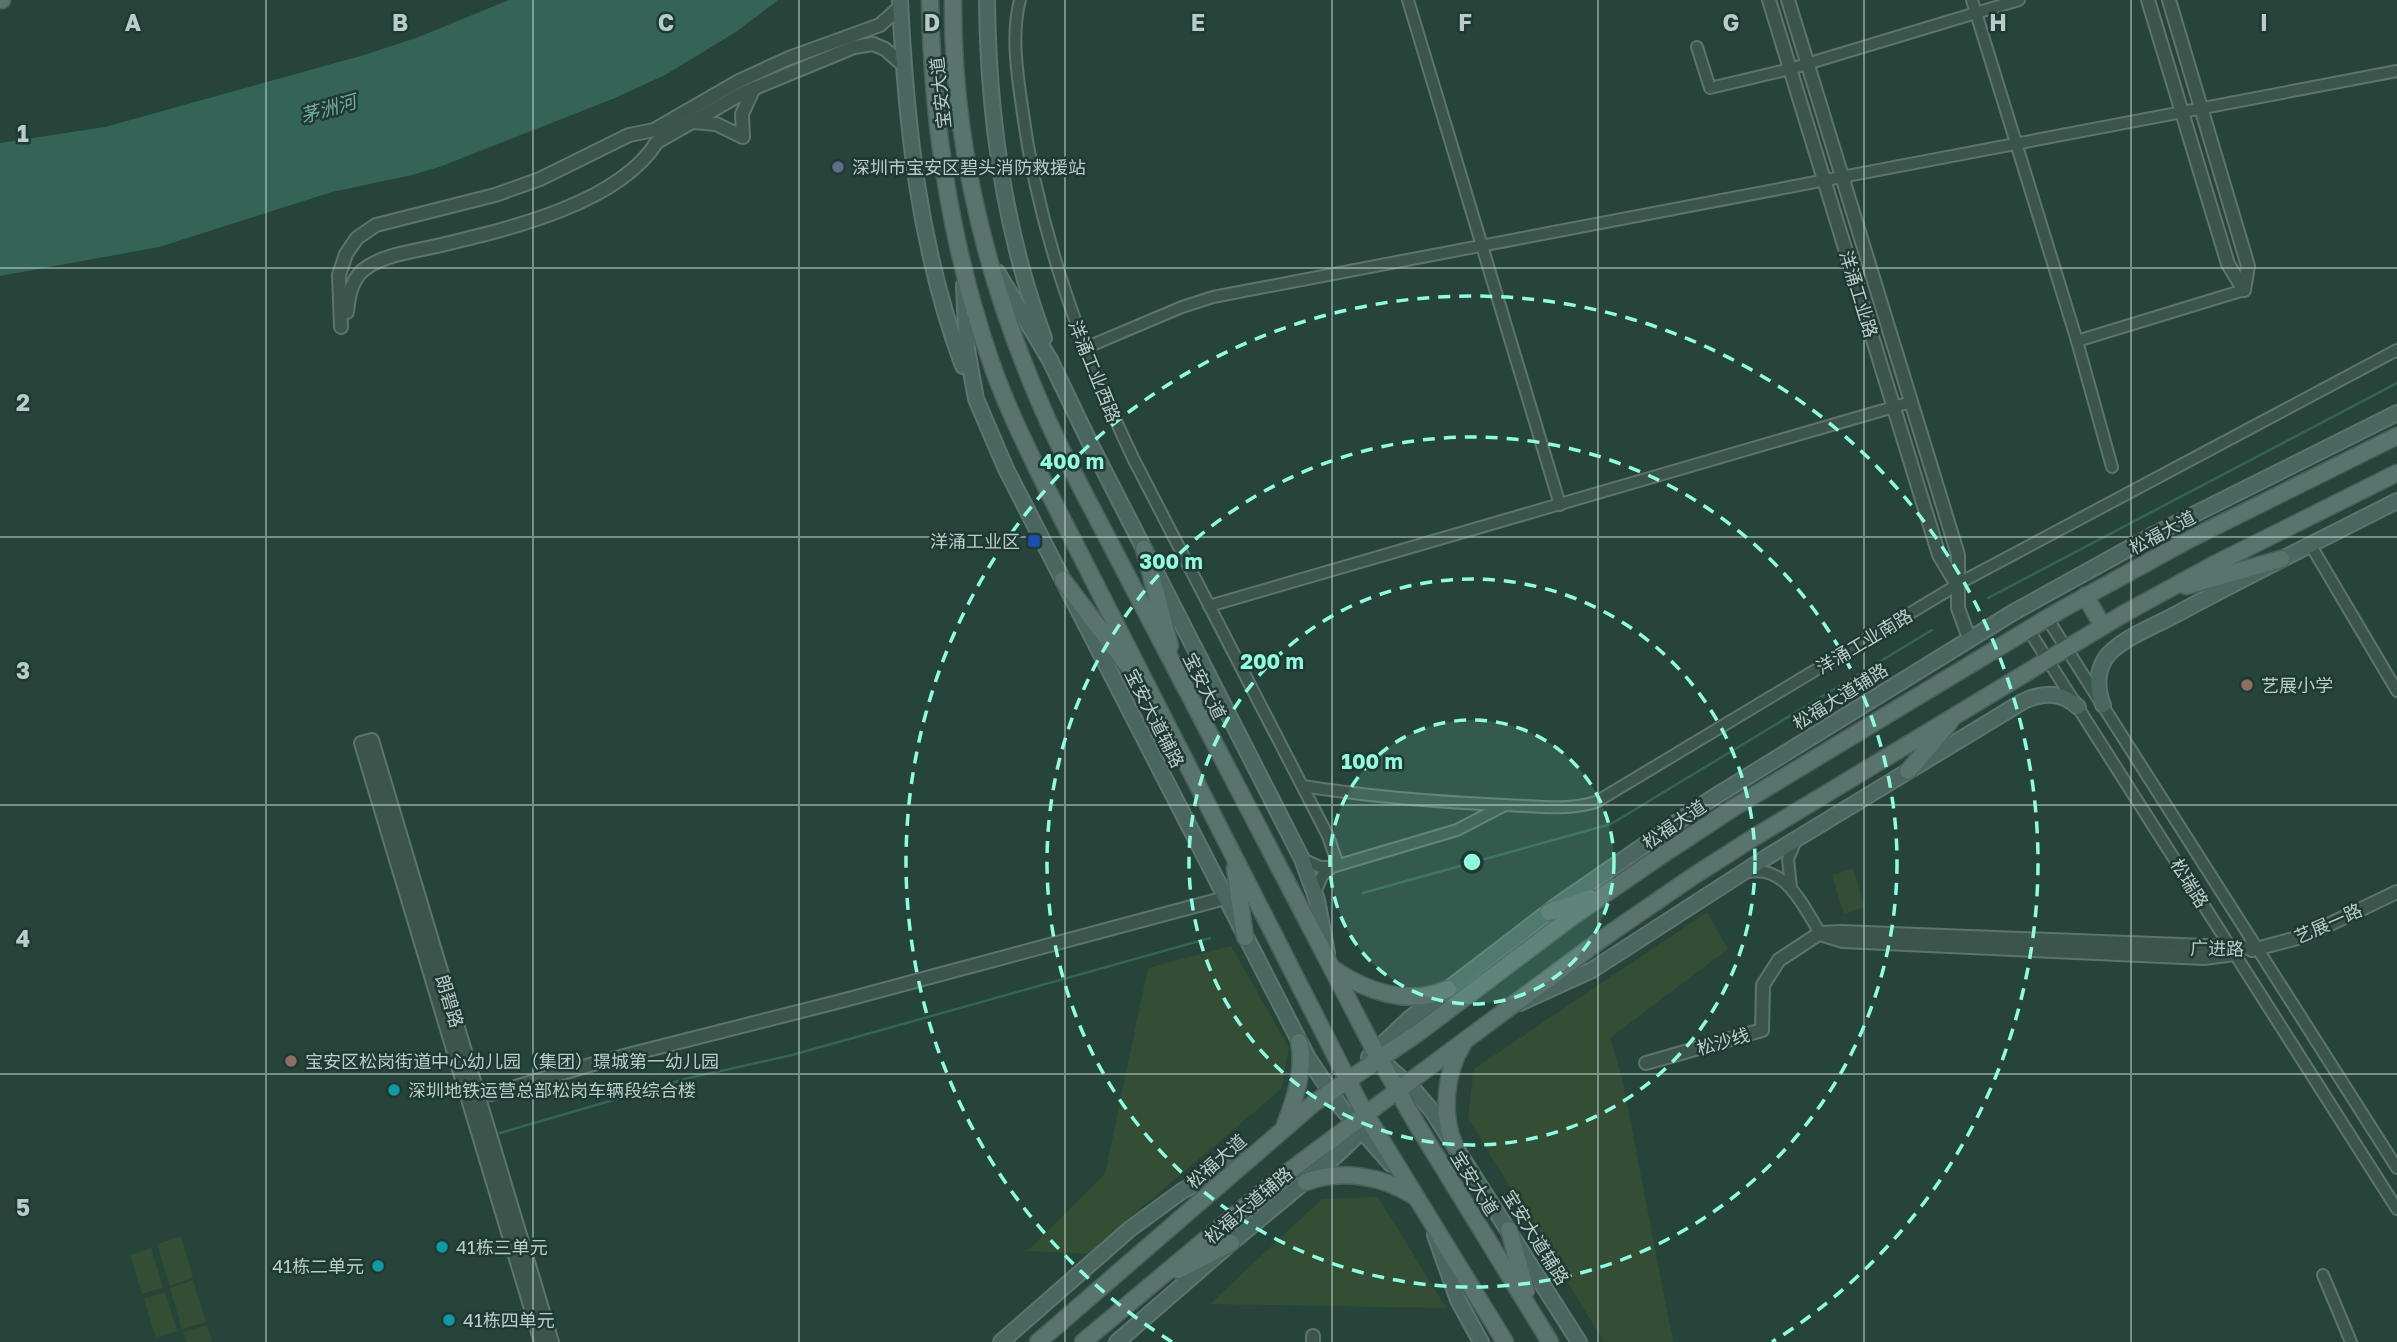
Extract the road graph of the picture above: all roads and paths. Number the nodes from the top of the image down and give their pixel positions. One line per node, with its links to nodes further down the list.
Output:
1 (930, 0): 26 (main road, 宝安大道)
2 (953, 0): 28 (main road, 宝安大道)
3 (987, 0): 33 (main road)
4 (1020, 0): 31 (street, 洋涌工业西路)
5 (1408, 0): 27 (street)
6 (1769, 0): 17 (street, 洋涌工业路)
7 (1788, 0): 15 (street, 洋涌工业路)
8 (1972, 0): 13 (street)
9 (2020, 0): 13 (street)
10 (2148, 0): 21 (street)
11 (2169, 0): 20 (street)
12 (900, 3): 16 (main road); 22 (street)
13 (1976, 13): 15 (street); 23 (street)
14 (1697, 47): 17 (street)
15 (1808, 64): 17 (street); 24 (street, 洋涌工业路)
16 (903, 65): 19 (street); 34 (main road)
17 (1790, 69): 25 (street, 洋涌工业路)
18 (2397, 71): 20 (street)
19 (754, 88): 22 (street); 22 (street)
20 (2202, 108): 21 (street); 29 (street)
21 (2183, 112): 23 (street); 29 (street)
22 (693, 121)
23 (2015, 144): 24 (street); 30 (street)
24 (1843, 177): 25 (street); 35 (street, 洋涌工业路)
25 (1824, 181): 27 (street); 36 (street, 洋涌工业路)
26 (958, 242): 34 (main road, 宝安大道辅路); 59 (main road, 宝安大道)
27 (1483, 246): 31 (street); 42 (street)
28 (987, 253): 33 (main road); 57 (main road, 宝安大道)
29 (2244, 290): 30 (street)
30 (2077, 341): 39 (street)
31 (1085, 348): 50 (street, 洋涌工业西路)
32 (2397, 351): 47 (street, 洋涌工业南路)
33 (1058, 375): 44 (main road)
34 (976, 399): 46 (main road, 宝安大道辅路)
35 (1911, 402): 36 (street); 47 (street, 洋涌工业路)
36 (1894, 408): 42 (street); 47 (street, 洋涌工业路)
37 (2397, 413): 54 (main road, 松福大道辅路)
38 (2397, 436): 48 (main road, 松福大道)
39 (2112, 467)
40 (2397, 473): 49 (main road)
41 (2397, 501): 43 (main road)
42 (1560, 505): 50 (street)
43 (2310, 544): 45 (main road); 58 (street)
44 (1144, 549): 57 (main road); 68 (main road)
45 (2281, 559): 49 (main road); 60 (main road)
46 (1063, 580): 59 (main road); 75 (main road, 宝安大道辅路)
47 (1957, 585): 54 (street, 洋涌工业路); 65 (street, 洋涌工业南路)
48 (2085, 596): 51 (main road, 松福大道); 52 (main road)
49 (2148, 600): 52 (main road)
50 (1209, 606): 64 (street, 洋涌工业西路)
51 (2047, 618): 53 (main road, 松福大道); 55 (street, 松瑞路)
52 (2103, 626): 55 (main road)
53 (2028, 629): 56 (street, 松瑞路); 72 (main road, 松福大道)
54 (1969, 638): 76 (main road, 松福大道辅路)
55 (2066, 647): 56 (main road); 60 (street, 松瑞路)
56 (2047, 659): 61 (street, 松瑞路); 62 (main road)
57 (1185, 688): 81 (main road, 宝安大道)
58 (2397, 691)
59 (1157, 705): 67 (main road, 宝安大道)
60 (2103, 705): 79 (street, 松瑞路)
61 (2078, 707): 63 (main road); 80 (street, 松瑞路)
62 (1962, 710): 63 (main road); 83 (main road)
63 (1908, 771): 66 (main road)
64 (1303, 786): 65 (street, 洋涌工业南路); 69 (street, 洋涌工业西路)
65 (1505, 805): 69 (street)
66 (1797, 838): 70 (main road); 71 (street)
67 (1230, 849): 78 (main road); 88 (main road, 宝安大道)
68 (1302, 859): 69 (street); 74 (main road)
69 (1335, 866): 74 (street)
70 (1737, 876): 71 (street); 83 (main road)
71 (1791, 887): 77 (street)
72 (1615, 888): 76 (main road); 86 (main road, 松福大道)
73 (2397, 892): 79 (street, 艺展一路)
74 (1315, 893): 81 (main road)
75 (1225, 898): 78 (main road, 宝安大道辅路); 91 (street)
76 (1549, 912): 82 (main road, 松福大道辅路)
77 (1820, 933): 80 (street, 广进路); 87 (street, 松沙线)
78 (1245, 937): 85 (main road, 宝安大道辅路)
79 (2258, 948): 80 (street, 广进路); 96 (street, 松瑞路)
80 (2233, 951): 99 (street, 松瑞路)
81 (1329, 965): 82 (main road); 86 (main road, 宝安大道)
82 (1448, 989): 86 (main road, 松福大道辅路)
83 (1509, 1008): 84 (main road)
84 (1465, 1041): 89 (main road); 94 (main road)
85 (1299, 1042): 90 (main road, 宝安大道辅路); 93 (main road)
86 (1377, 1055): 88 (main road, 松福大道); 89 (main road, 宝安大道)
87 (1646, 1063)
88 (1347, 1079): 90 (main road, 松福大道); 92 (main road, 宝安大道)
89 (1402, 1088): 92 (main road); 94 (main road, 宝安大道辅路); 105 (main road, 宝安大道)
90 (1329, 1091): 92 (main road, 宝安大道辅路); 93 (main road, 松福大道)
91 (491, 1094)
92 (1363, 1123): 97 (main road, 松福大道辅路); 98 (main road, 宝安大道); 104 (main road)
93 (1283, 1128): 95 (main road, 松福大道)
94 (1455, 1146): 101 (main road, 宝安大道辅路)
95 (1255, 1153): 108 (main road, 松福大道辅路); 109 (main road, 松福大道)
96 (2397, 1168)
97 (1306, 1182): 98 (main road); 102 (main road, 松福大道辅路)
98 (1416, 1197): 100 (main road, 宝安大道)
99 (2397, 1209)
100 (1432, 1223): 112 (main road); 113 (main road, 宝安大道)
101 (1509, 1230): 105 (main road); 115 (main road, 宝安大道辅路)
102 (1231, 1242): 104 (main road); 111 (main road, 松福大道辅路)
103 (2323, 1275): 116 (street)
104 (1151, 1284): 110 (main road)
105 (1531, 1311): 114 (main road, 宝安大道)
106 (541, 1342): 107 (street, 朗碧路)
107 (552, 1342)
108 (1001, 1342)
109 (1038, 1342)
110 (1083, 1342)
111 (1117, 1342)
112 (1481, 1342)
113 (1505, 1342)
114 (1550, 1342)
115 (1579, 1342)
116 (2351, 1342)

